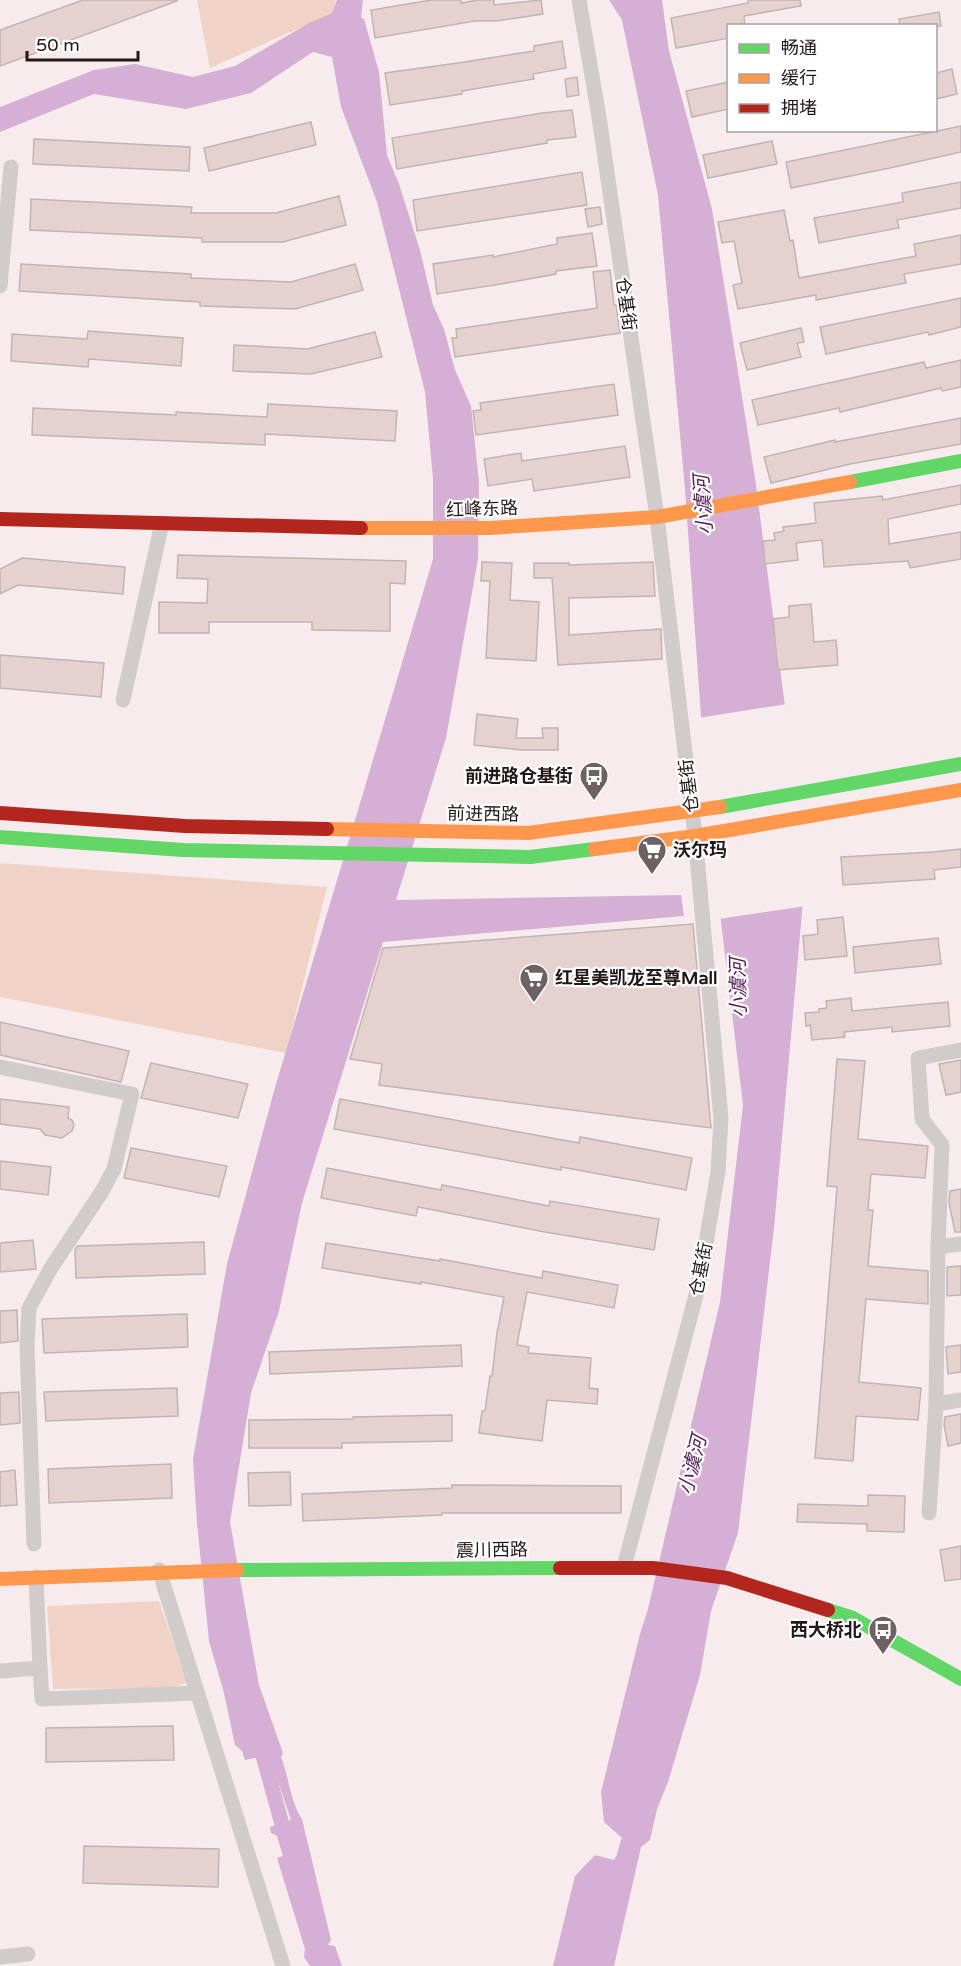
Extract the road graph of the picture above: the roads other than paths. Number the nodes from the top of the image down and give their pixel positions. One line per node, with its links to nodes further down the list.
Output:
1 (579, 0): 5 (street, 仓基街)
2 (11, 167): 3 (street)
3 (0, 286)
4 (961, 461): 5 (street, 红峰东路)
5 (657, 517): 7 (street, 红峰东路); 11 (street, 仓基街)
6 (0, 519): 7 (street, 红峰东路)
7 (162, 523): 8 (street)
8 (123, 700)
9 (961, 764): 11 (street, 前进西路)
10 (961, 790): 13 (street)
11 (699, 811): 12 (street, 前进西路); 13 (street, 仓基街)
12 (0, 813)
13 (702, 835): 14 (street); 23 (street, 仓基街)
14 (0, 837)
15 (961, 1050): 18 (street)
16 (0, 1067): 22 (street)
17 (961, 1244): 18 (street)
18 (938, 1247): 20 (street)
19 (961, 1400): 20 (street)
20 (936, 1404): 21 (street)
21 (929, 1513)
22 (34, 1544)
23 (624, 1567): 24 (street, 震川西路); 29 (street, 震川西路)
24 (159, 1570): 25 (street, 震川西路); 30 (street)
25 (36, 1577): 26 (street, 震川西路); 27 (street)
26 (0, 1579)
27 (40, 1668): 28 (street); 30 (street)
28 (0, 1671)
29 (961, 1679)
30 (198, 1693): 33 (street)
31 (28, 1954): 32 (street)
32 (0, 1957)
33 (284, 1966)

